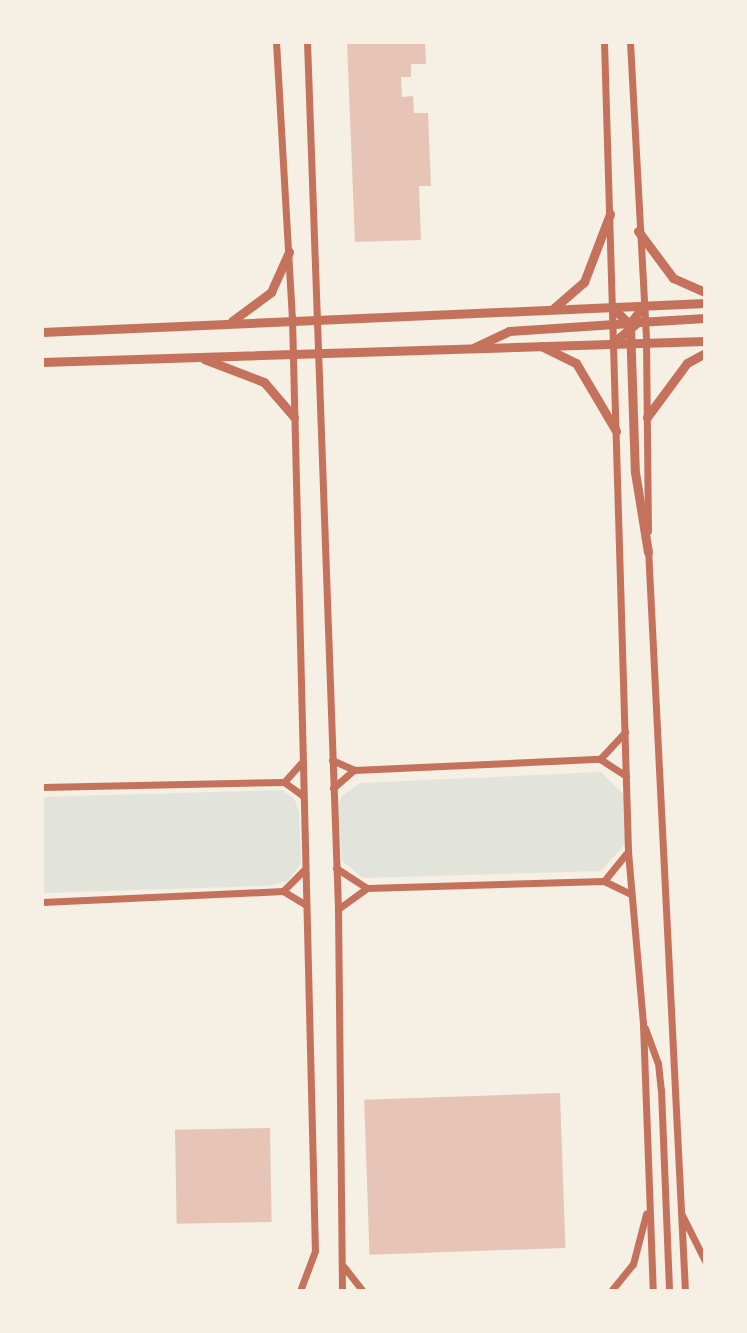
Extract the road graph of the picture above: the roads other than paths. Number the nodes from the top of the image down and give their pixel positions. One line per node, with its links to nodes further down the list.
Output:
1 (276, 42): 7 (street)
2 (307, 42): 13 (street)
3 (604, 42): 5 (street)
4 (630, 42): 6 (street)
5 (610, 214): 11 (street); 12 (street)
6 (638, 231): 8 (street); 10 (street)
7 (289, 252): 14 (street); 16 (street)
8 (705, 292)
9 (705, 303): 10 (street)
10 (644, 306): 11 (street); 17 (street); 18 (street)
11 (613, 308): 12 (street); 18 (street); 19 (street)
12 (551, 309): 13 (street)
13 (316, 317): 14 (street); 27 (street)
14 (292, 318): 16 (street); 29 (street)
15 (705, 318): 17 (street)
16 (231, 321): 20 (street)
17 (644, 321): 18 (street); 22 (street)
18 (630, 324): 19 (street); 21 (street); 24 (street)
19 (614, 325): 24 (street); 26 (street)
20 (42, 329)
21 (631, 341): 22 (street); 24 (street); 37 (street)
22 (646, 341): 23 (street); 35 (street)
23 (705, 341)
24 (614, 342): 25 (street); 36 (street)
25 (538, 345): 26 (street); 36 (street)
26 (475, 347): 27 (street)
27 (317, 353): 29 (street); 40 (street)
28 (705, 353): 35 (street)
29 (293, 354): 30 (street); 34 (street)
30 (197, 357): 31 (street); 34 (street)
31 (54, 361): 32 (street); 33 (street)
32 (42, 362)
33 (42, 369)
34 (294, 417): 41 (street)
35 (647, 417): 37 (street)
36 (616, 431): 38 (street)
37 (648, 552): 60 (street)
38 (625, 732): 39 (street); 43 (street)
39 (600, 759): 42 (street); 43 (street)
40 (332, 760): 42 (street); 46 (street)
41 (301, 763): 44 (street); 47 (street)
42 (354, 770): 46 (street)
43 (626, 776): 48 (street)
44 (284, 782): 45 (street); 47 (street)
45 (42, 787)
46 (333, 788): 49 (street)
47 (302, 795): 50 (street)
48 (628, 852): 51 (street); 54 (street)
49 (336, 868): 52 (street); 57 (street)
50 (304, 870): 53 (street); 56 (street)
51 (604, 881): 52 (street); 54 (street)
52 (367, 888): 57 (street)
53 (283, 891): 55 (street); 56 (street)
54 (631, 894): 58 (street)
55 (42, 902)
56 (305, 904): 63 (street)
57 (338, 909): 62 (street)
58 (643, 1024): 59 (street); 68 (street)
59 (648, 1204): 66 (street); 67 (street)
60 (677, 1205): 61 (street); 69 (street)
61 (705, 1261)
62 (343, 1266): 64 (street); 65 (street)
63 (300, 1291)
64 (342, 1291)
65 (363, 1291)
66 (611, 1291)
67 (653, 1291)
68 (669, 1291)
69 (685, 1291)

